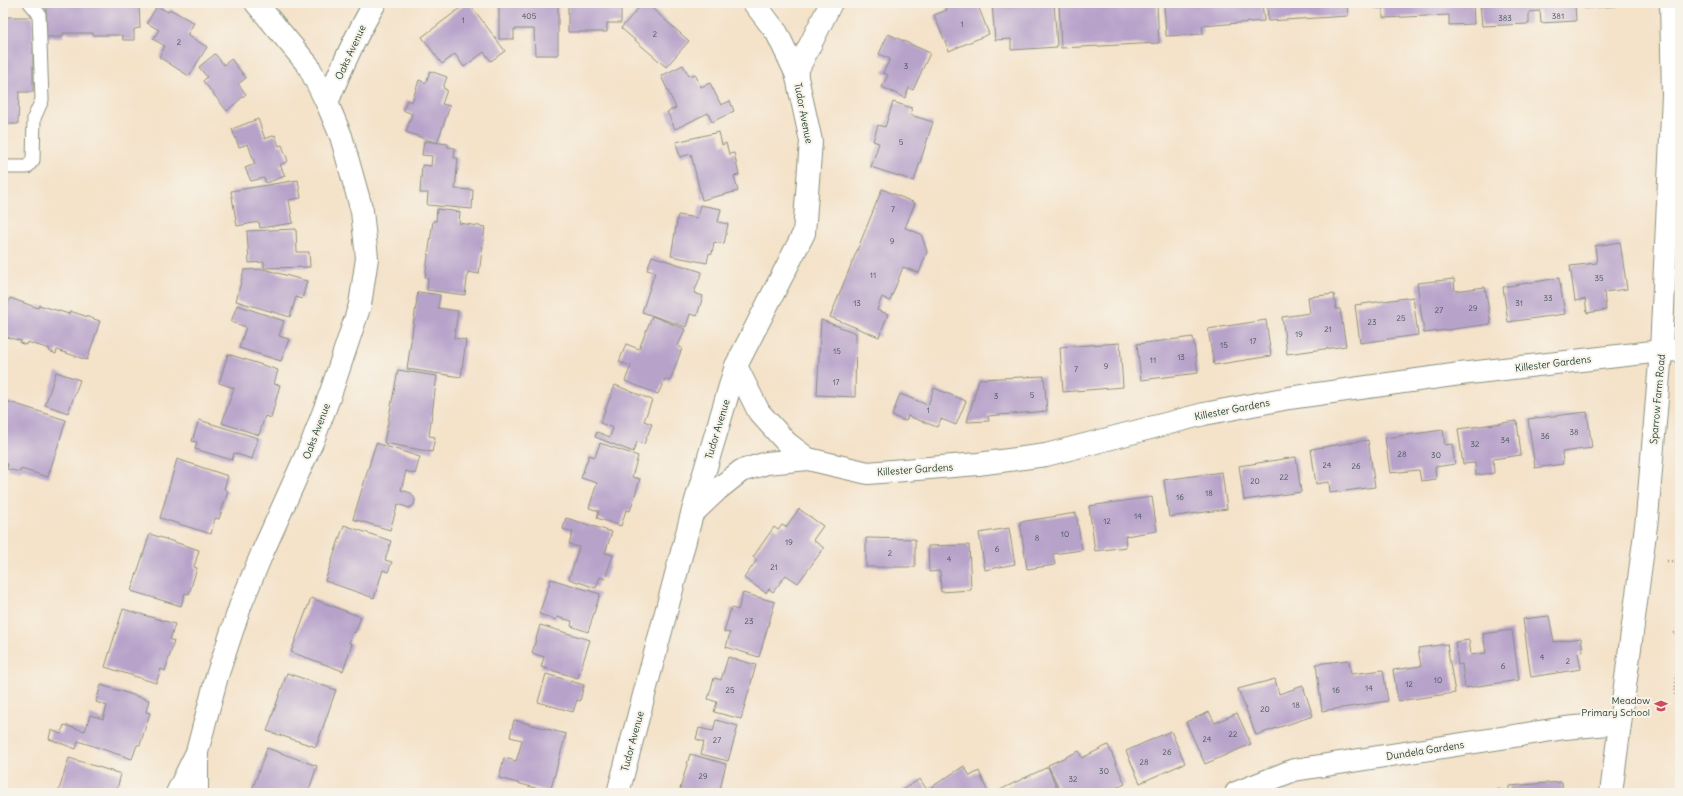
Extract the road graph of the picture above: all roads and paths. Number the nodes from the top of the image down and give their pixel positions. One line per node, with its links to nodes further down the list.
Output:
1 (30, 3): 9 (lane)
2 (256, 3): 8 (street, Oaks Avenue)
3 (375, 3): 8 (street, Oaks Avenue)
4 (754, 3): 7 (street, Tudor Avenue)
5 (831, 3): 7 (street, Tudor Avenue)
6 (1670, 3): 10 (street, Sparrow Farm Road)
7 (796, 73): 11 (street, Tudor Avenue)
8 (327, 103): 21 (street, Oaks Avenue)
9 (3, 166)
10 (1670, 350): 12 (street, Killester Gardens); 20 (street, Sparrow Farm Road)
11 (736, 366): 12 (street, Killester Gardens); 13 (street, Tudor Avenue)
12 (808, 459): 13 (street, Killester Gardens)
13 (692, 514): 24 (street, Tudor Avenue)
14 (1659, 560): 15 (path)
15 (1680, 561)
16 (1674, 633): 17 (path)
17 (1680, 634)
18 (1680, 638): 19 (path)
19 (1680, 697)
20 (1618, 723): 25 (street, Dundela Gardens); 26 (street, Sparrow Farm Road)
21 (197, 752): 22 (street, Oaks Avenue); 23 (street, Oaks Avenue)
22 (177, 793)
23 (198, 793)
24 (618, 793)
25 (1236, 793)
26 (1611, 793)

